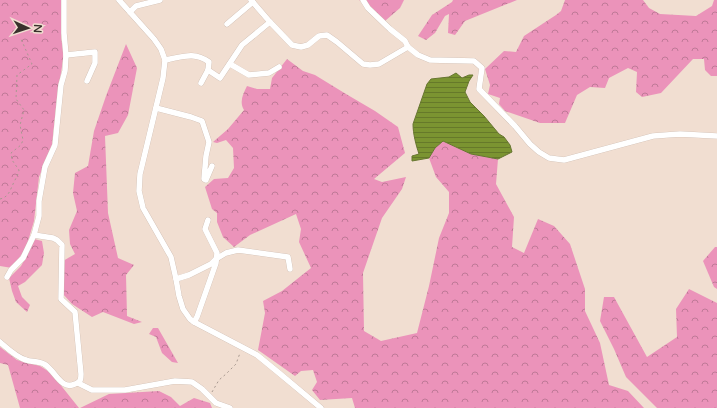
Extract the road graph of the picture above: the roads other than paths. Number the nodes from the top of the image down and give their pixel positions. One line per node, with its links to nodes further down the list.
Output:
1 (64, 0): 13 (street)
2 (119, 0): 9 (street)
3 (160, 0): 7 (street)
4 (358, 0): 8 (street)
5 (362, 0): 8 (street)
6 (252, 1): 10 (street); 11 (street)
7 (137, 3): 9 (street)
8 (368, 8): 12 (street)
9 (130, 12): 14 (street)
10 (270, 22): 12 (street); 15 (street)
11 (227, 24)
12 (408, 47): 21 (street)
13 (66, 55): 18 (street); 24 (street)
14 (164, 60): 17 (street); 20 (street)
15 (230, 64): 16 (street); 17 (street)
16 (279, 67)
17 (208, 70): 19 (street)
18 (87, 81)
19 (201, 83)
20 (156, 108): 22 (street); 28 (street)
21 (717, 136)
22 (212, 166)
23 (208, 220): 25 (street)
24 (34, 235): 27 (street); 31 (street)
25 (216, 259): 26 (street); 28 (street); 29 (street)
26 (290, 269)
27 (7, 277)
28 (176, 279): 29 (street)
29 (194, 322): 33 (street)
30 (0, 342): 31 (street)
31 (78, 383): 32 (street)
32 (230, 408)
33 (321, 408)

